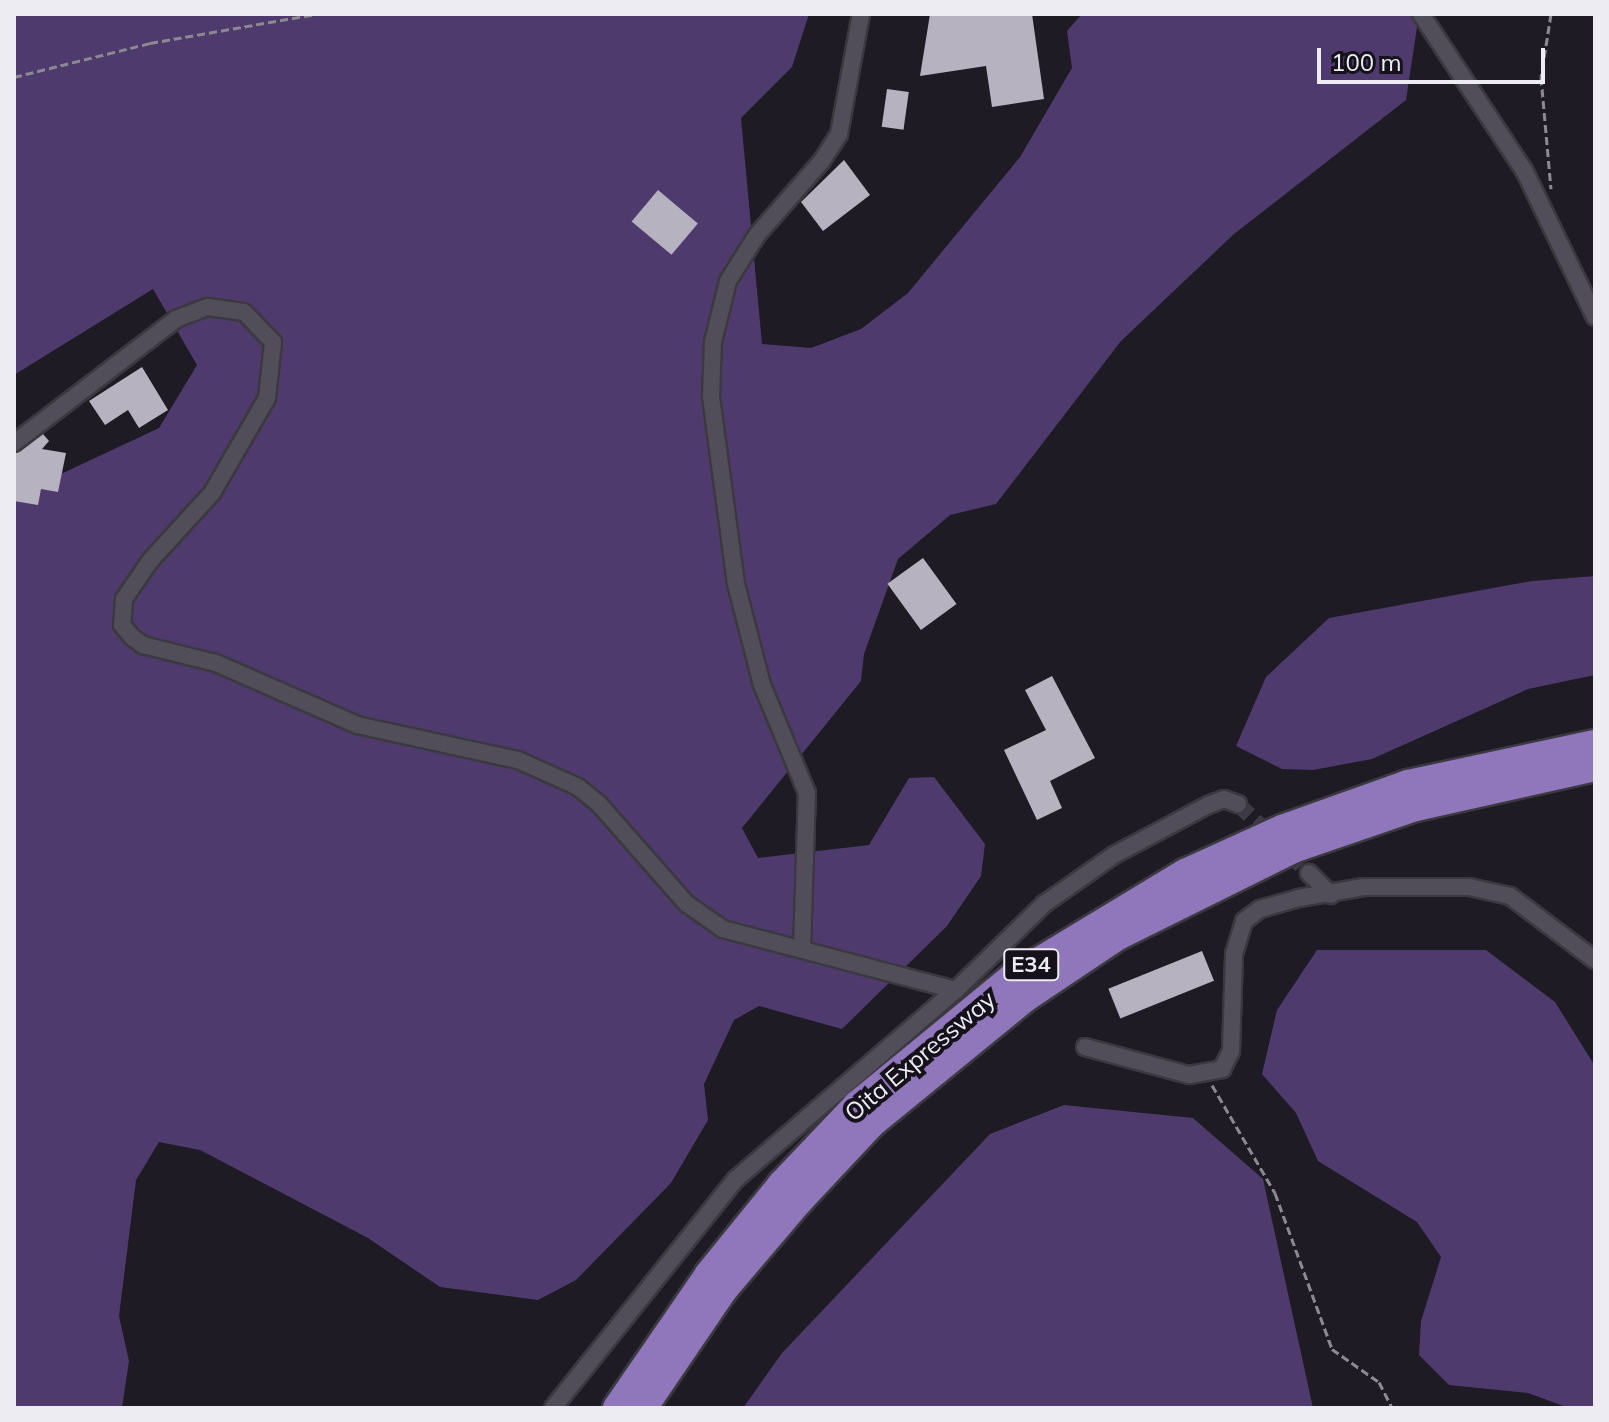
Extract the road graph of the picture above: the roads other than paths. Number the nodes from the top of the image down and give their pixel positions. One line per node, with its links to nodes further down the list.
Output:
1 (861, 14): 10 (street)
2 (1421, 14): 3 (street)
3 (1595, 317)
4 (14, 443): 10 (street)
5 (1595, 744): 15 (highway, Oita Expressway / E34)
6 (1595, 767): 16 (highway, Oita Expressway / E34)
7 (1238, 804): 12 (street)
8 (1309, 873): 9 (street)
9 (1331, 895): 11 (street); 13 (street)
10 (802, 950): 12 (street)
11 (1595, 960)
12 (956, 990): 14 (street)
13 (1085, 1047)
14 (553, 1408)
15 (617, 1408)
16 (643, 1408)

